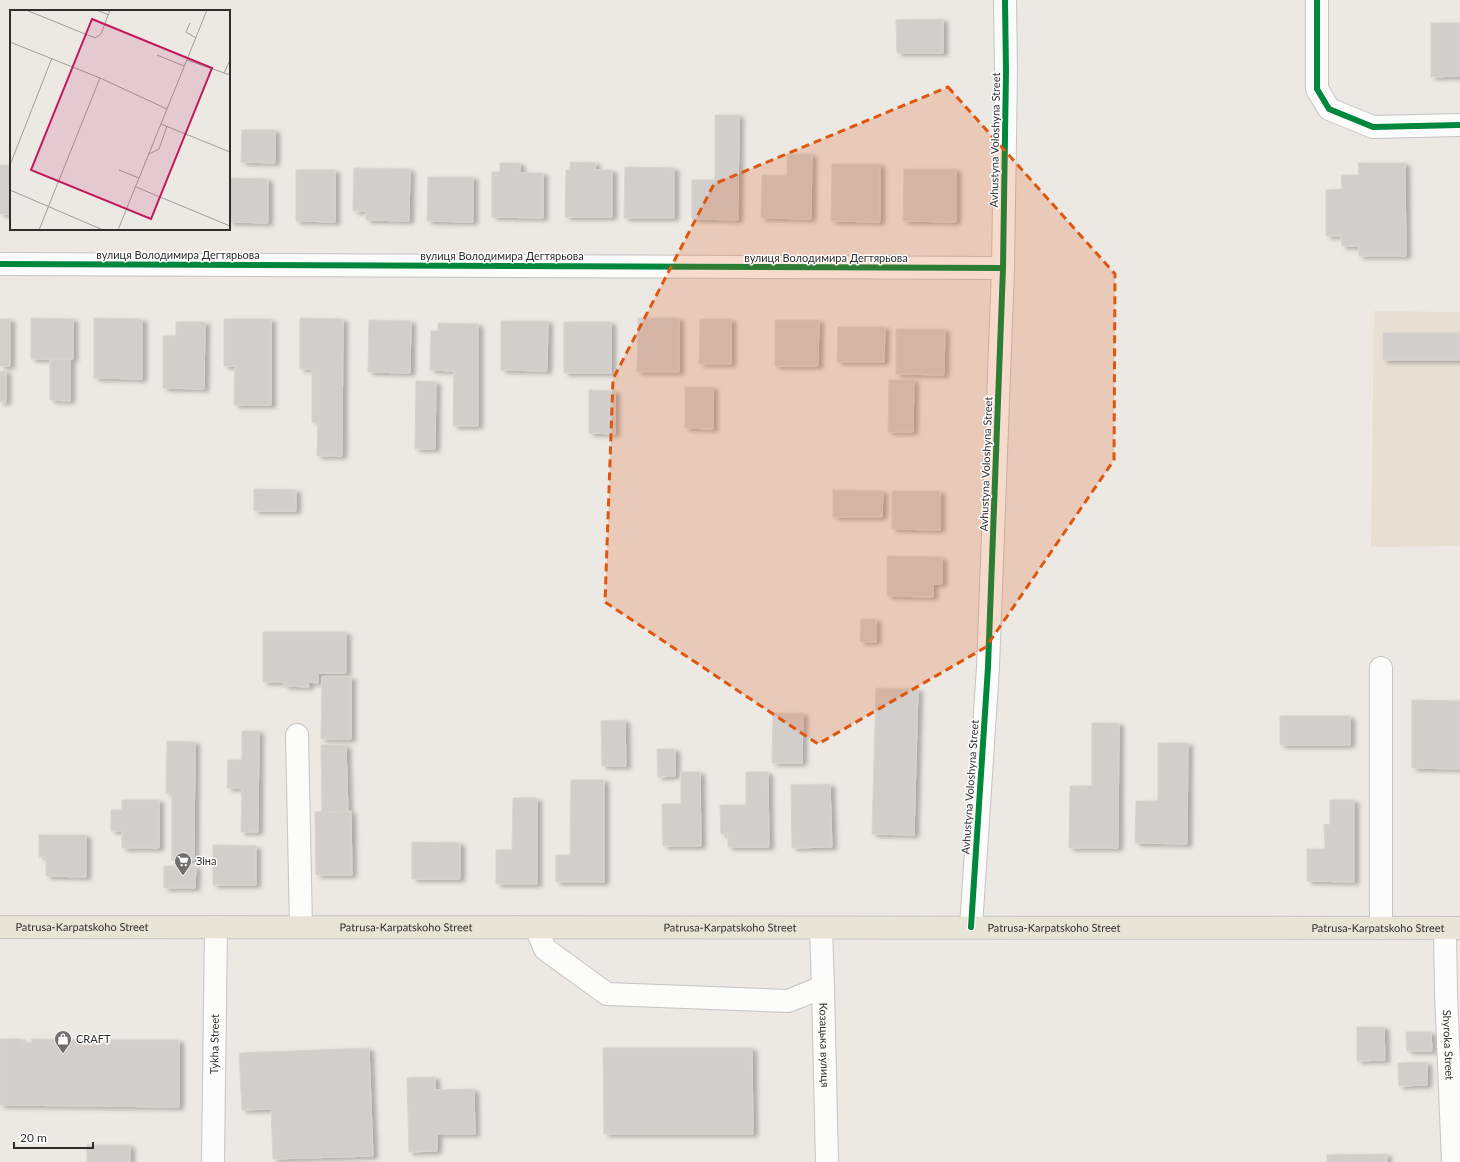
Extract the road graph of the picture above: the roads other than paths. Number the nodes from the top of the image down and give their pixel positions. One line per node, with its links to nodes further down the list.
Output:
1 (1005, 0): 5 (street, Avhustyna Voloshyna Street)
2 (1317, 0): 3 (street)
3 (1460, 125)
4 (0, 264): 5 (street, вулиця Володимира Дегтярьова)
5 (1003, 268): 12 (street, Avhustyna Voloshyna Street)
6 (1381, 668): 13 (street)
7 (297, 734): 10 (street)
8 (0, 927): 9 (main road, Patrusa-Karpatskoho Street)
9 (216, 927): 10 (main road, Patrusa-Karpatskoho Street); 17 (street, Tykha Street)
10 (300, 927): 11 (main road, Patrusa-Karpatskoho Street)
11 (536, 928): 15 (main road, Patrusa-Karpatskoho Street); 16 (street)
12 (970, 928): 13 (main road, Patrusa-Karpatskoho Street); 15 (main road, Patrusa-Karpatskoho Street)
13 (1381, 928): 14 (main road, Patrusa-Karpatskoho Street)
14 (1453, 928): 19 (street, Shyroka Street)
15 (821, 929): 16 (street, Козацька вулиця)
16 (823, 987): 18 (street, Козацька вулиця)
17 (213, 1162)
18 (827, 1162)
19 (1453, 1162)

